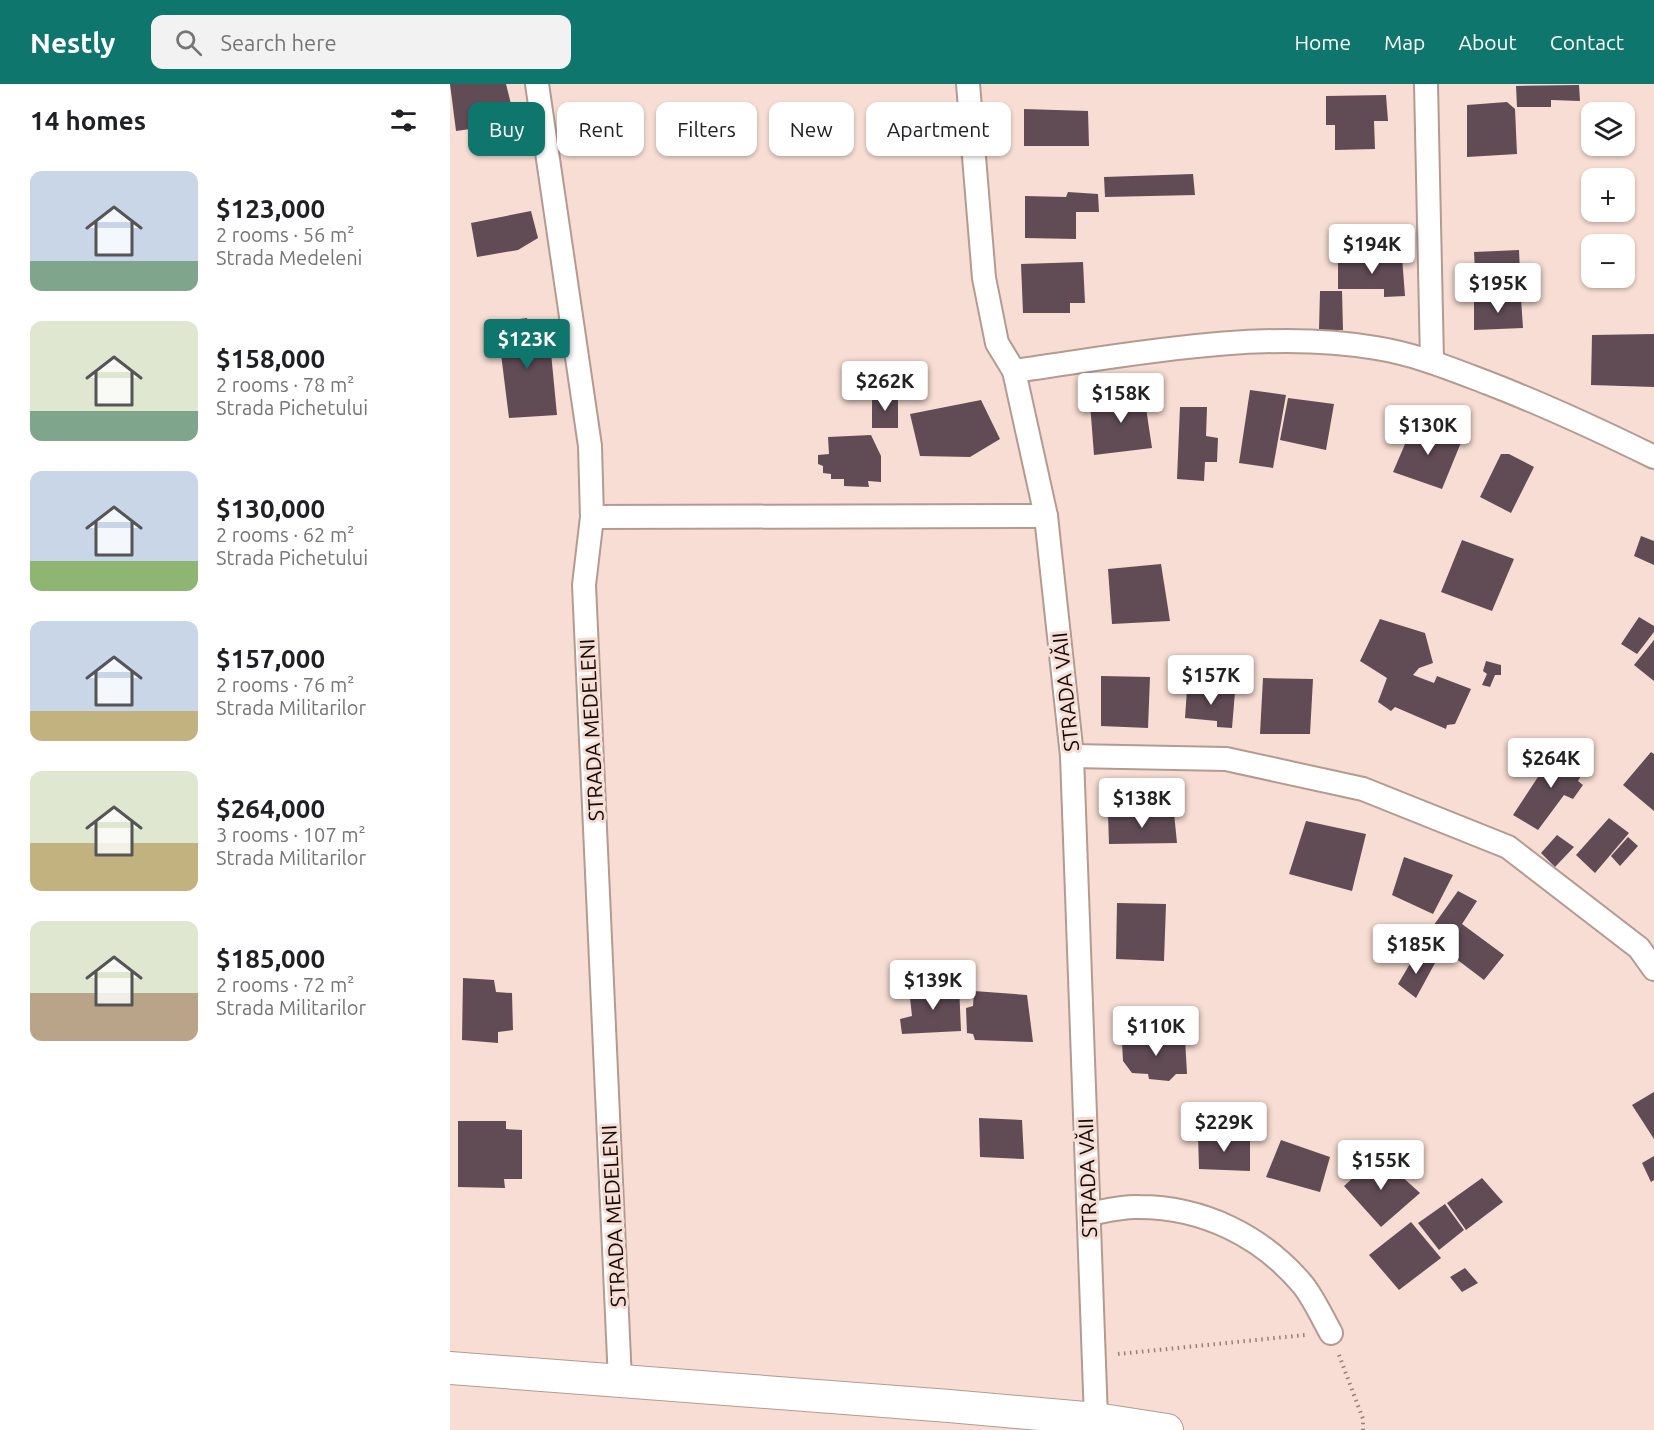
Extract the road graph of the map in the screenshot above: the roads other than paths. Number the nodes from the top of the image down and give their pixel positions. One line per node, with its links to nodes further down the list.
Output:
1 (537, 84): 8 (street, STRADA MEDELENI)
2 (968, 84): 5 (street, STRADA VĂII)
3 (1426, 84): 4 (street)
4 (1432, 361): 5 (street); 6 (street)
5 (1014, 370): 7 (street, STRADA VĂII)
6 (1654, 456)
7 (1046, 516): 8 (street); 9 (street, STRADA VĂII)
8 (592, 517): 14 (street, STRADA MEDELENI)
9 (1072, 756): 10 (street); 11 (street, STRADA VĂII)
10 (1654, 969)
11 (1089, 1214): 12 (street); 15 (street, STRADA VĂII)
12 (1330, 1333)
13 (450, 1368): 14 (main road)
14 (620, 1381): 15 (main road)
15 (1096, 1419): 16 (main road)
16 (1167, 1430)

